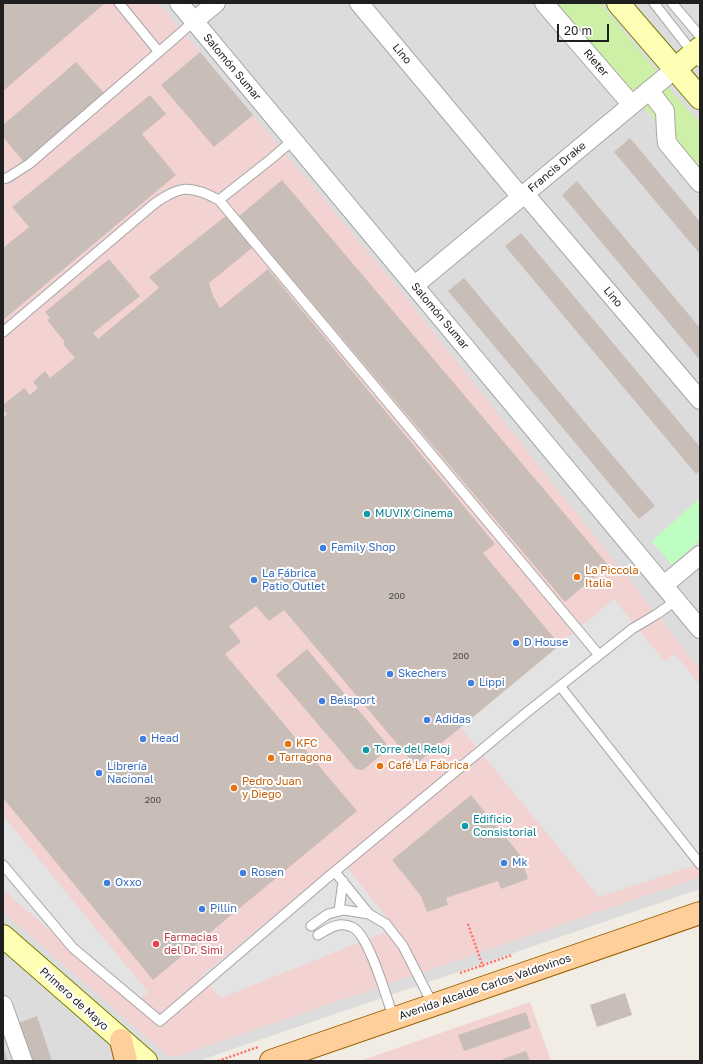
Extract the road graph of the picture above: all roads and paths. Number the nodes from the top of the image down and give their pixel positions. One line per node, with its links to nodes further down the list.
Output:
1 (119, 3): 11 (lane)
2 (179, 3): 9 (street, Salomón Sumar)
3 (216, 3): 9 (street)
4 (359, 3): 19 (street, Lino)
5 (544, 3): 15 (street, Rieter)
6 (618, 3): 12 (street)
7 (654, 3): 10 (lane)
8 (672, 3): 10 (lane)
9 (194, 21): 11 (lane); 16 (street, Salomón Sumar)
10 (698, 50): 12 (street, Francis Drake)
11 (159, 52): 17 (lane)
12 (675, 69): 13 (street, Francis Drake); 14 (street)
13 (649, 90): 15 (street, Francis Drake); 18 (street)
14 (700, 98)
15 (632, 104): 19 (street, Francis Drake)
16 (293, 140): 20 (lane); 21 (street, Salomón Sumar)
17 (3, 179)
18 (700, 183)
19 (523, 195): 21 (street, Francis Drake); 23 (street, Lino)
20 (219, 200): 22 (lane); 28 (lane)
21 (414, 285): 25 (street, Salomón Sumar)
22 (3, 332)
23 (700, 400)
24 (700, 555): 25 (street)
25 (664, 585): 26 (street, Salomón Sumar)
26 (677, 600): 27 (street, Salomón Sumar); 28 (lane)
27 (700, 629)
28 (599, 655): 29 (lane)
29 (560, 686): 30 (lane); 32 (lane)
30 (700, 864)
31 (3, 866): 32 (lane)
32 (335, 872): 33 (lane)
33 (343, 882): 34 (lane); 36 (lane)
34 (339, 911): 36 (lane); 38 (lane)
35 (700, 913): 41 (main road, Avenida Alcalde Carlos Valdovinos)
36 (369, 914): 43 (lane)
37 (468, 924): 41 (path)
38 (312, 926)
39 (318, 935): 44 (lane)
40 (3, 936): 45 (street, Primero de Mayo)
41 (489, 986): 43 (main road, Avenida Alcalde Carlos Valdovinos)
42 (3, 1005): 46 (street)
43 (433, 1005): 44 (main road, Avenida Alcalde Carlos Valdovinos)
44 (394, 1019): 49 (main road, Avenida Alcalde Carlos Valdovinos)
45 (121, 1040): 47 (main road); 48 (street, Primero de Mayo)
46 (23, 1061)
47 (126, 1061)
48 (146, 1061)
49 (271, 1061)

